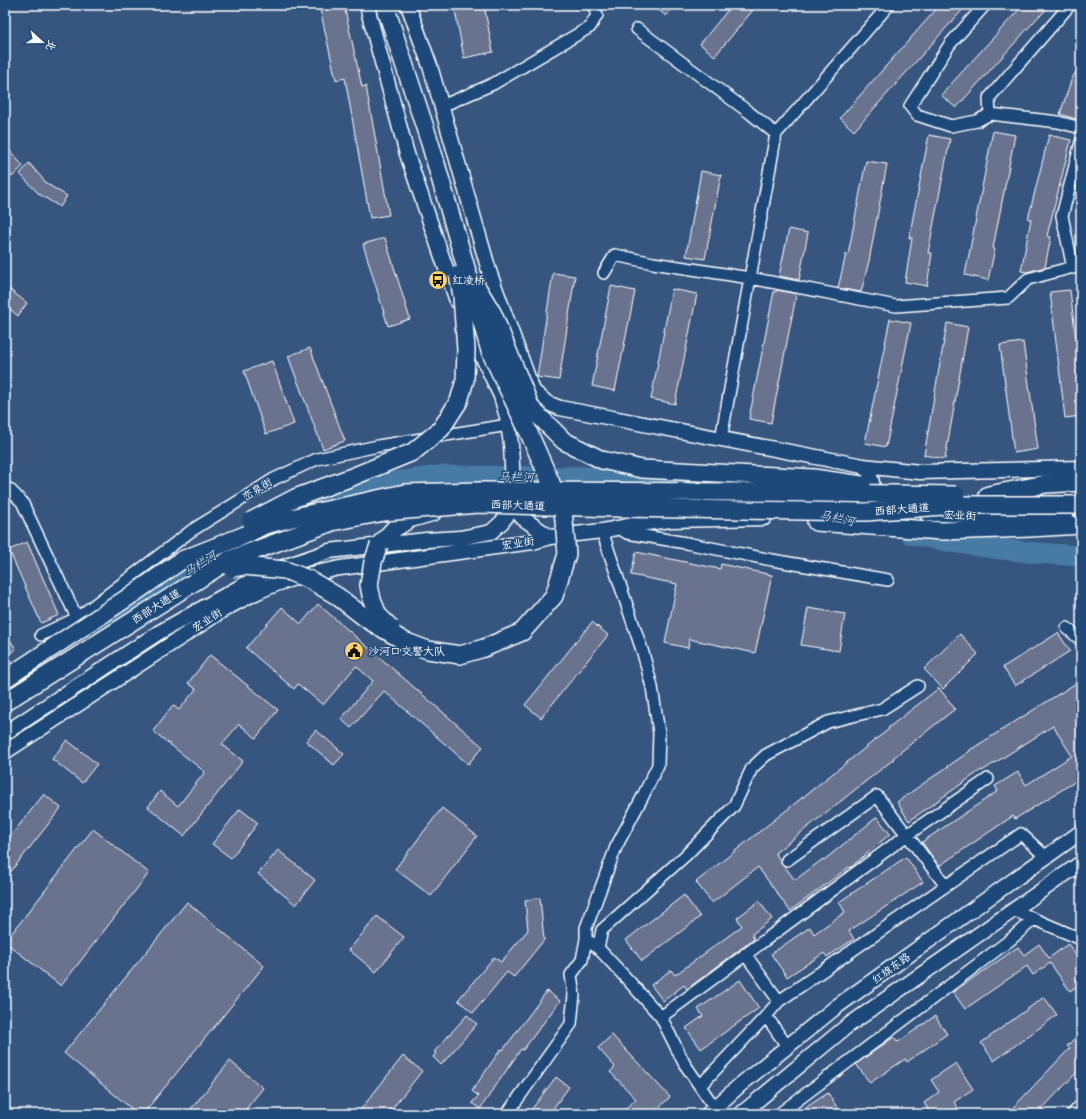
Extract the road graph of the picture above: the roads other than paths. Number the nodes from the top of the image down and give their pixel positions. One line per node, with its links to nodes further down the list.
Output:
1 (367, 5): 20 (main road)
2 (408, 5): 9 (main road)
3 (593, 5): 9 (street)
4 (889, 5): 12 (street)
5 (985, 5): 10 (street)
6 (1070, 5): 10 (street)
7 (386, 8): 14 (highway, bridge)
8 (637, 29): 12 (street)
9 (442, 106): 19 (main road)
10 (990, 114): 11 (street)
11 (1081, 128)
12 (776, 134): 18 (street)
13 (1081, 142): 15 (street)
14 (430, 143): 16 (highway, bridge); 39 (highway, bridge)
15 (1077, 266): 18 (street)
16 (466, 267): 27 (highway, bridge); 46 (highway, bridge)
17 (604, 273): 18 (street)
18 (750, 278): 21 (street)
19 (560, 408): 20 (main road); 21 (main road)
20 (508, 425): 31 (main road); 42 (street, 峦泉街)
21 (721, 439): 22 (main road)
22 (863, 466): 23 (main road); 33 (main road)
23 (1081, 468)
24 (1081, 482): 28 (highway)
25 (5, 487): 42 (street)
26 (1081, 494): 28 (highway, 西部大通道)
27 (934, 495): 28 (highway, 西部大通道, bridge); 39 (highway, 西部大通道, bridge)
28 (988, 495)
29 (464, 505): 32 (highway, 西部大通道, bridge); 40 (highway, 西部大通道, bridge); 46 (highway, bridge)
30 (1081, 505): 32 (highway, 西部大通道, bridge)
31 (513, 508): 38 (main road); 50 (main road, 宏业街)
32 (714, 509): 35 (highway, bridge)
33 (849, 516): 34 (main road, 宏业街); 36 (main road, 宏业街)
34 (1081, 520)
35 (1081, 525)
36 (625, 527): 37 (main road, 宏业街); 41 (street)
37 (602, 531): 38 (main road, 宏业街); 62 (street)
38 (550, 537): 51 (main road, 宏业街)
39 (182, 560): 47 (highway, 西部大通道, bridge)
40 (199, 579): 46 (highway, bridge); 49 (highway, 西部大通道, bridge)
41 (888, 580)
42 (78, 618): 44 (street, 峦泉街)
43 (1067, 628): 45 (street)
44 (41, 635)
45 (1081, 640)
46 (404, 641)
47 (5, 679)
48 (918, 686): 63 (street)
49 (5, 702)
50 (5, 733)
51 (5, 752)
52 (988, 779): 54 (street)
53 (1081, 832): 55 (main road, 红旗东路)
54 (907, 835): 56 (street); 58 (street); 64 (street)
55 (1046, 857): 58 (street); 68 (main road, 红旗东路)
56 (787, 860)
57 (1081, 863): 59 (main road, 红旗东路)
58 (946, 886): 65 (street)
59 (1013, 910): 60 (street); 73 (main road, 红旗东路)
60 (1034, 919): 61 (street); 74 (street)
61 (1081, 939)
62 (586, 940): 63 (street); 72 (street)
63 (598, 948): 67 (street)
64 (745, 954): 65 (street); 67 (street)
65 (779, 1001): 66 (street)
66 (766, 1016): 68 (street); 69 (street)
67 (661, 1017): 69 (street)
68 (787, 1046): 71 (main road, 红旗东路)
69 (700, 1086): 71 (street)
70 (1081, 1105): 75 (street)
71 (714, 1112)
72 (507, 1114)
73 (741, 1114)
74 (779, 1114)
75 (1073, 1114)

